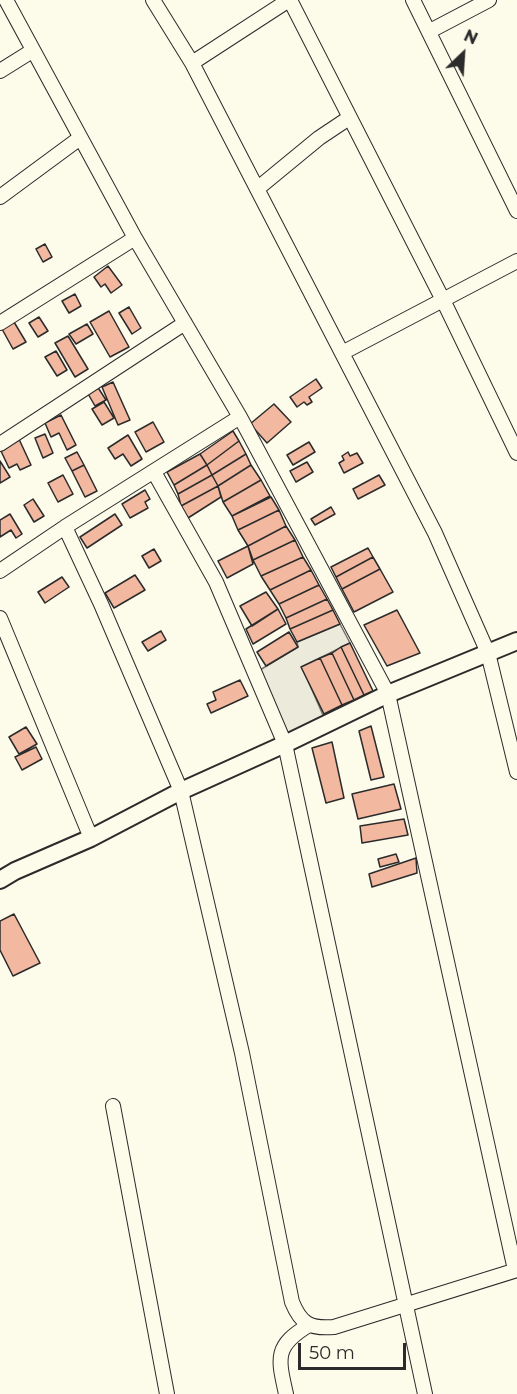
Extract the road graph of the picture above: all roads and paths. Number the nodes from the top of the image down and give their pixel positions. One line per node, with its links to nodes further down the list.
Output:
1 (6, 0): 7 (street)
2 (153, 0): 8 (street)
3 (289, 0): 8 (street); 10 (street)
4 (413, 0): 6 (street)
5 (489, 0): 6 (street)
6 (430, 31): 14 (street)
7 (32, 51): 9 (street); 11 (street)
8 (192, 63): 12 (street)
9 (0, 71)
10 (350, 118): 12 (street); 17 (street)
11 (80, 138): 13 (street); 15 (street)
12 (257, 189): 20 (street)
13 (0, 197)
14 (517, 211)
15 (135, 238): 18 (street); 19 (street)
16 (517, 261): 17 (street)
17 (443, 300): 20 (street); 23 (street)
18 (0, 322)
19 (185, 323): 21 (street); 22 (street)
20 (342, 353): 29 (street)
21 (240, 417): 24 (street); 30 (street)
22 (0, 444)
23 (517, 453)
24 (154, 472): 25 (street); 31 (street)
25 (65, 527): 26 (street); 33 (street)
26 (0, 571)
27 (0, 618): 34 (street)
28 (517, 641): 29 (street)
29 (489, 653): 30 (street); 32 (street)
30 (388, 694): 31 (street); 37 (street)
31 (285, 744): 33 (street); 38 (street)
32 (517, 772)
33 (181, 791): 34 (street); 39 (street)
34 (91, 838): 35 (street)
35 (0, 880)
36 (113, 1106): 40 (street)
37 (516, 1270): 38 (street)
38 (407, 1304): 39 (street); 42 (street)
39 (309, 1325): 41 (street)
40 (167, 1394)
41 (286, 1394)
42 (425, 1394)

